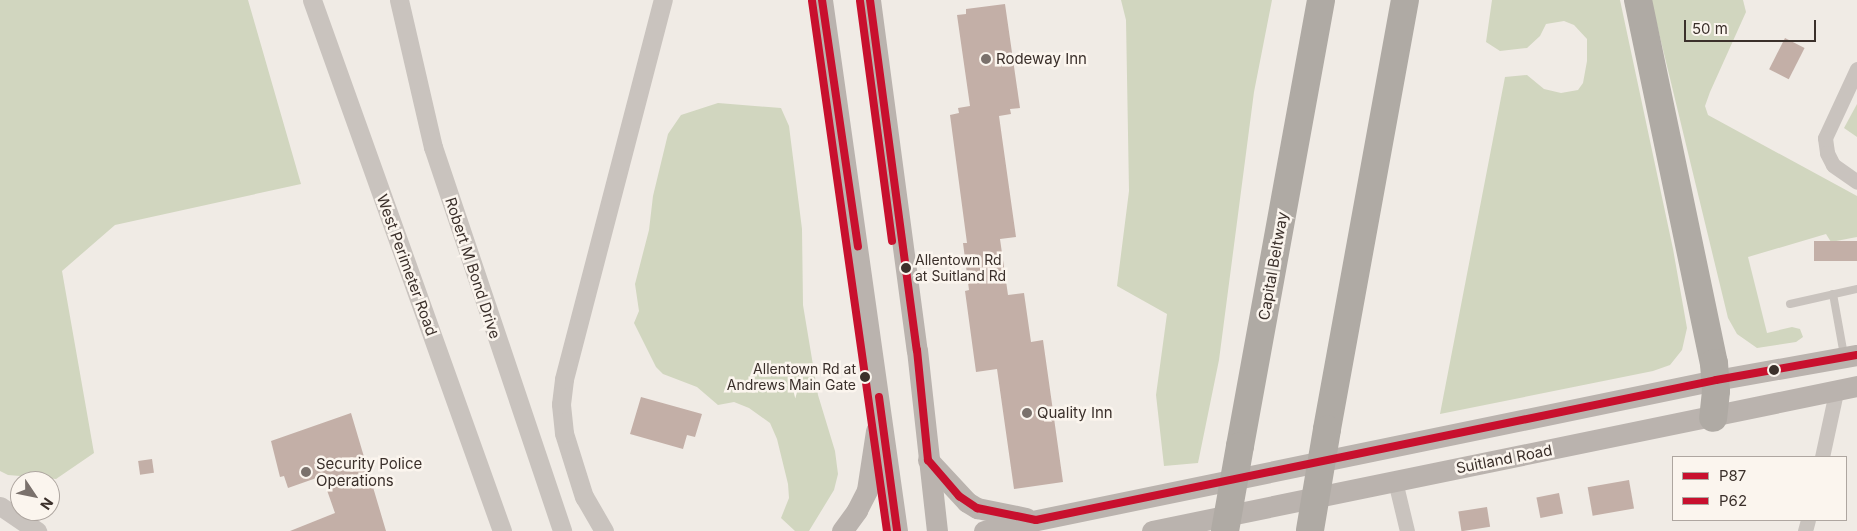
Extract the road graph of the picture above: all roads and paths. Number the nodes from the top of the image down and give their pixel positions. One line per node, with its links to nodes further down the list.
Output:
1 (312, 0): 27 (street, West Perimeter Road)
2 (399, 0): 28 (street, Robert M Bond Drive)
3 (663, 0): 29 (street)
4 (822, 0): 18 (main road)
5 (870, 0): 21 (main road)
6 (1321, 0): 35 (highway, Capital Beltway, bridge)
7 (1405, 0): 25 (highway, bridge)
8 (1638, 0): 15 (highway)
9 (1857, 69): 10 (street)
10 (1857, 182)
11 (1857, 289): 12 (lane)
12 (1833, 294): 13 (lane); 14 (lane)
13 (1790, 304)
14 (1851, 356): 15 (main road)
15 (1716, 380): 19 (highway); 24 (main road)
16 (1857, 386): 17 (main road, Suitland Road)
17 (1836, 392): 19 (main road, Suitland Road); 20 (street)
18 (879, 398): 30 (main road); 31 (main road)
19 (1713, 418): 22 (main road, Suitland Road)
20 (1822, 456)
21 (928, 460): 24 (main road); 32 (main road)
22 (1394, 481): 34 (main road, Suitland Road); 36 (street)
23 (0, 506): 26 (street)
24 (1036, 520): 33 (main road)
25 (1310, 530)
26 (37, 531)
27 (502, 531)
28 (562, 531)
29 (604, 531)
30 (842, 531)
31 (897, 531)
32 (937, 531)
33 (984, 531)
34 (1152, 531)
35 (1225, 531)
36 (1407, 531)

